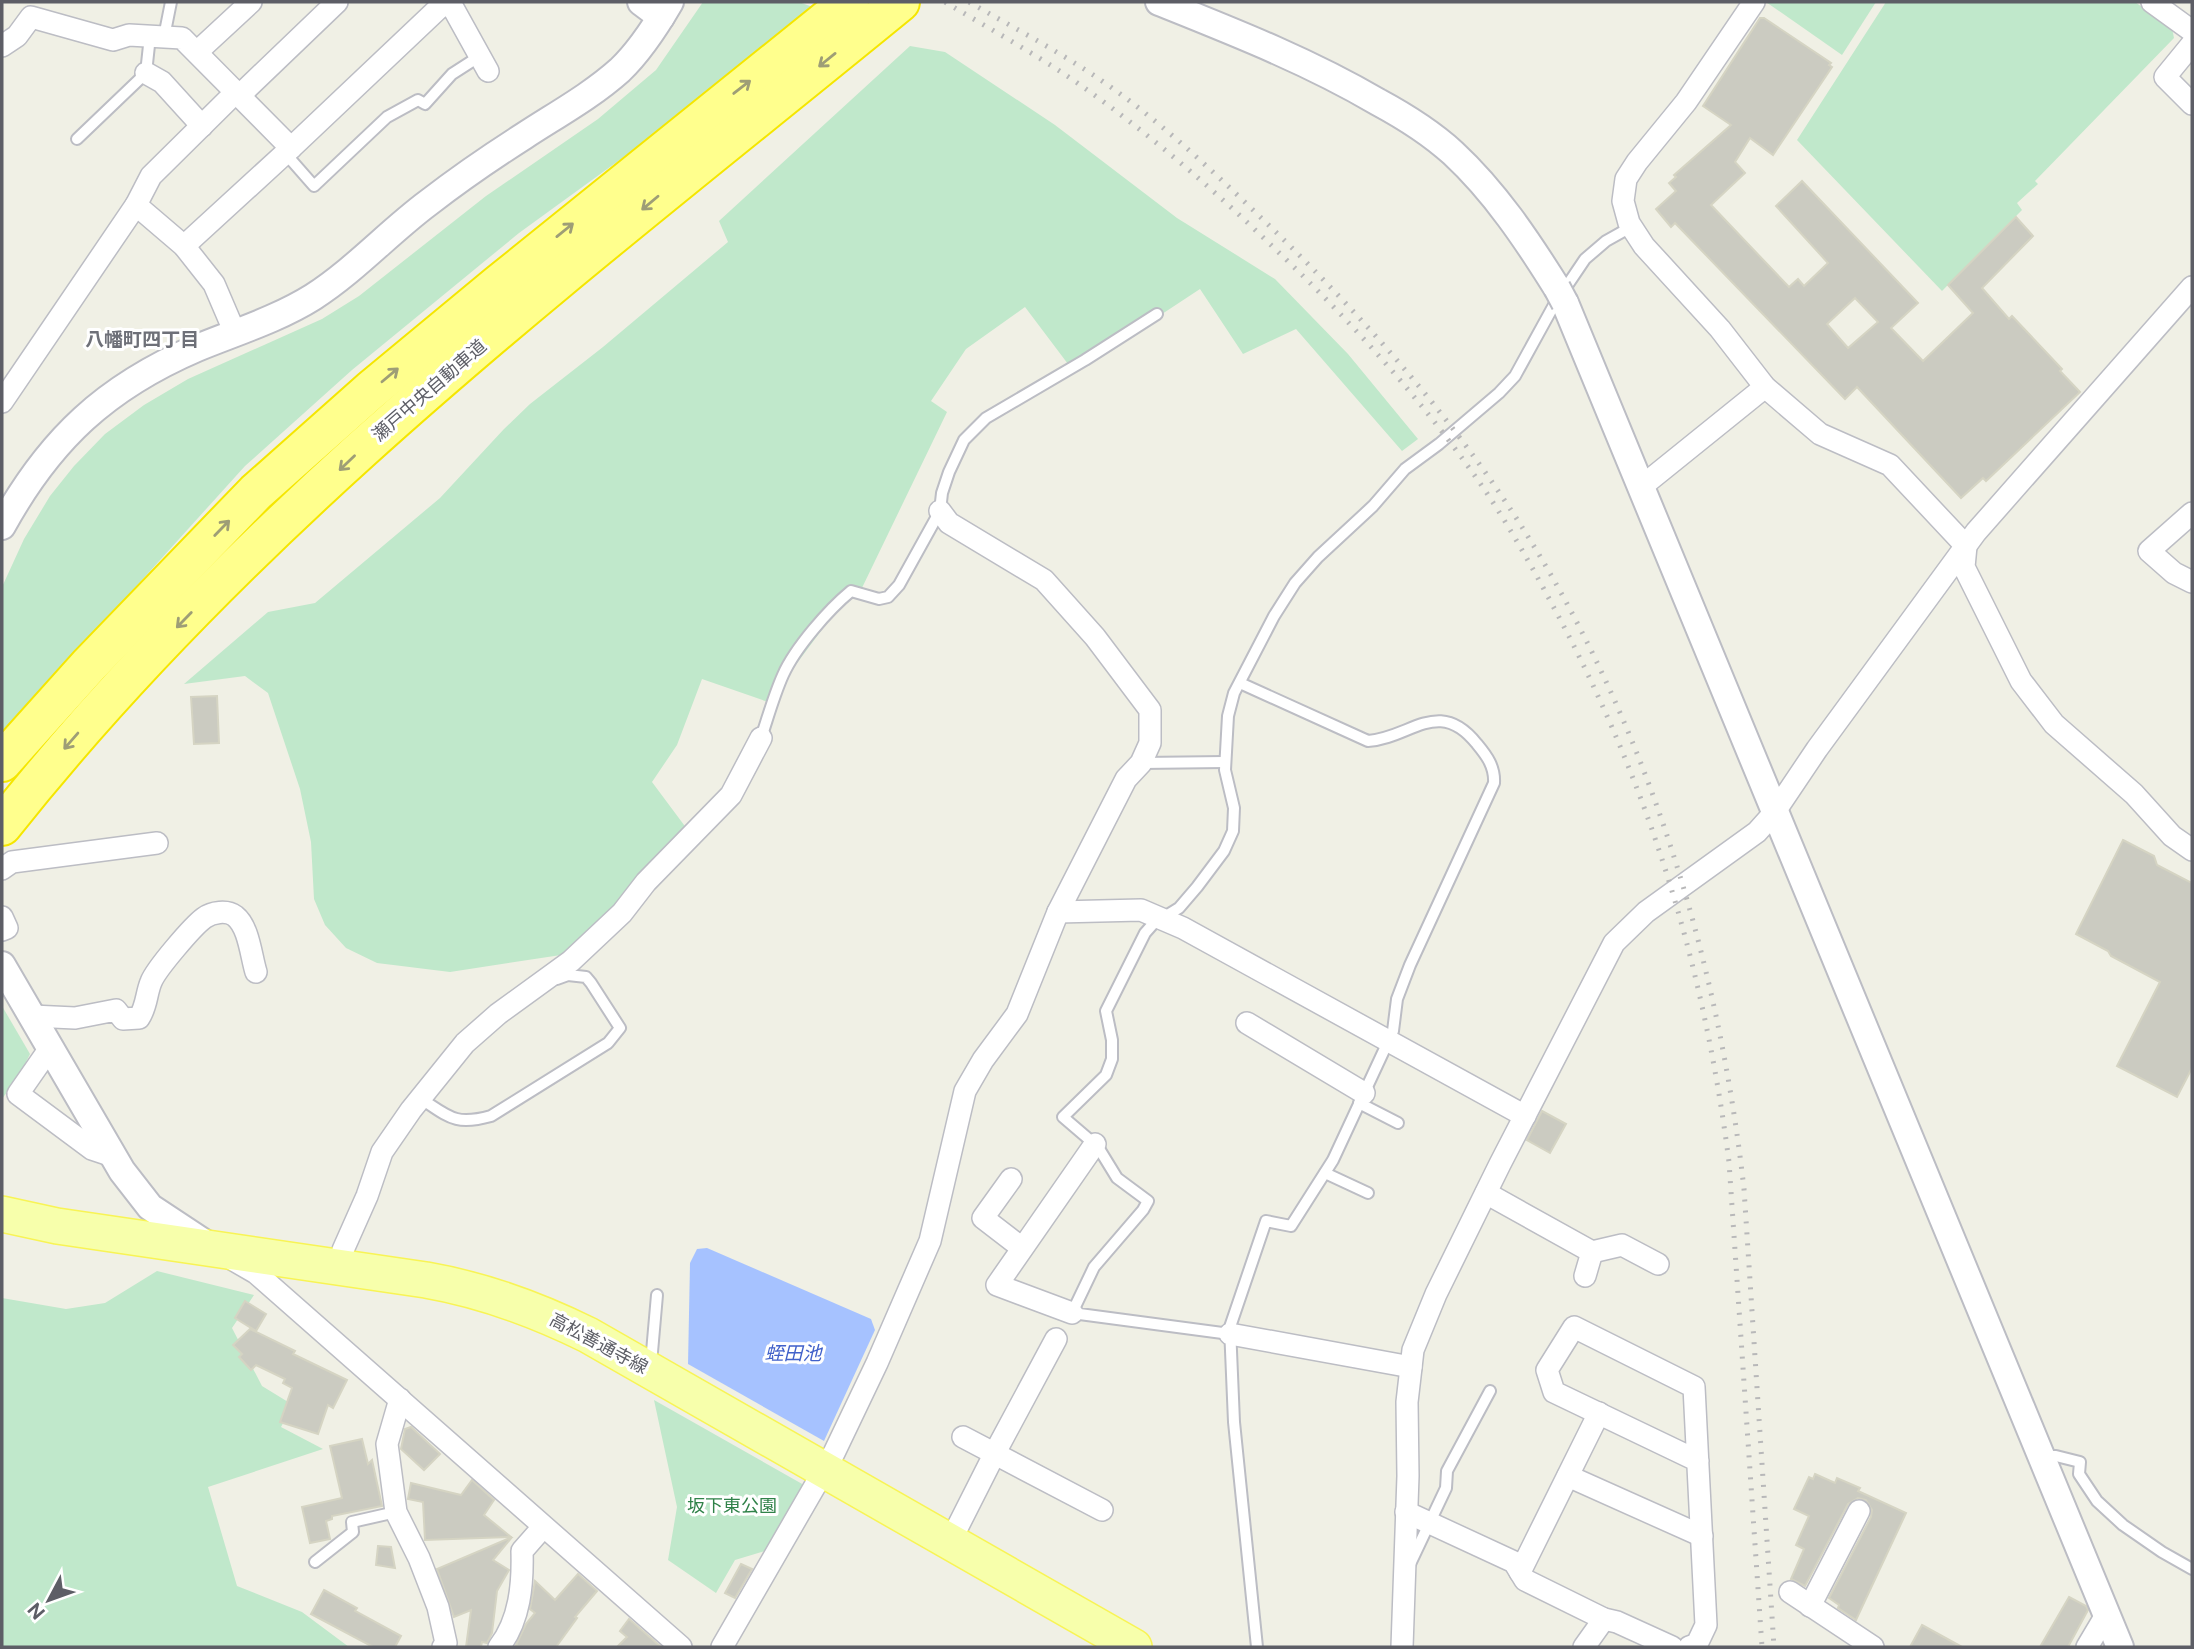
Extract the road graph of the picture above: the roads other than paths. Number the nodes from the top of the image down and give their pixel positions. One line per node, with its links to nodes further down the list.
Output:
1 (171, 2): 10 (lane)
2 (251, 2): 13 (street)
3 (337, 2): 16 (street)
4 (1159, 2): 29 (street)
5 (1754, 2): 22 (street)
6 (2152, 2): 9 (street)
7 (869, 6): 35 (highway, 瀬戸中央自動車道)
8 (657, 7): 26 (street)
9 (2192, 31)
10 (157, 37): 12 (street); 13 (street); 15 (lane)
11 (2192, 44): 17 (street)
12 (2, 46)
13 (197, 52): 16 (street)
14 (484, 64): 20 (lane); 20 (street)
15 (146, 73): 18 (street); 19 (lane)
16 (238, 93): 18 (street); 20 (street)
17 (2192, 104)
18 (202, 126): 21 (street)
19 (77, 139)
20 (288, 151): 23 (street)
21 (136, 205): 23 (street); 28 (street)
22 (1631, 227): 27 (street); 36 (lane)
23 (184, 246): 26 (street)
24 (2192, 287): 33 (street)
25 (1157, 314): 30 (lane)
26 (235, 333): 32 (street)
27 (1765, 387): 29 (street); 33 (street)
28 (3, 398)
29 (1641, 487): 41 (street)
30 (940, 511): 37 (lane); 40 (street)
31 (2192, 513): 34 (street)
32 (2, 526)
33 (1966, 546): 41 (street); 44 (street)
34 (2192, 582)
35 (103, 677): 38 (highway, 瀬戸中央自動車道); 42 (highway, 瀬戸中央自動車道, one-way to 42)
36 (1240, 682): 39 (lane); 55 (lane)
37 (761, 738): 52 (street)
38 (2, 762)
39 (1225, 762): 40 (lane); 48 (lane)
40 (1141, 763): 46 (street)
41 (1774, 813): 59 (street); 85 (street)
42 (2, 826)
43 (157, 843): 45 (street)
44 (2192, 850)
45 (2, 869)
46 (1058, 912): 48 (street); 87 (street)
47 (2, 917): 49 (street)
48 (1161, 919): 55 (street); 61 (lane)
49 (2, 930)
50 (2, 965): 53 (street)
51 (256, 972): 53 (street)
52 (530, 991): 57 (street); 57 (lane)
53 (32, 1016): 56 (street)
54 (1247, 1023): 58 (street)
55 (1389, 1040): 58 (lane); 59 (street)
56 (50, 1048): 62 (street); 62 (street)
57 (420, 1098): 72 (street)
58 (1362, 1098): 60 (lane); 63 (lane)
59 (1525, 1116): 66 (street)
60 (1398, 1123)
61 (1096, 1144): 69 (street); 75 (lane)
62 (113, 1156): 68 (street)
63 (1325, 1173): 65 (lane); 76 (lane)
64 (1011, 1179): 69 (street)
65 (1368, 1193)
66 (1486, 1193): 70 (street); 78 (street)
67 (2, 1214): 68 (main road, 高松善通寺線)
68 (210, 1247): 72 (main road, 高松善通寺線); 81 (street)
69 (1022, 1248): 75 (street)
70 (1592, 1252): 71 (street); 73 (street)
71 (1658, 1264)
72 (343, 1266): 79 (main road, 高松善通寺線)
73 (1585, 1276)
74 (657, 1295): 79 (lane)
75 (1072, 1313): 76 (lane)
76 (1230, 1334): 78 (street); 110 (lane)
77 (1056, 1339): 84 (street)
78 (1411, 1367): 92 (street)
79 (646, 1368): 87 (main road, 高松善通寺線)
80 (1490, 1391): 93 (lane)
81 (400, 1399): 91 (street); 94 (street)
82 (1599, 1413): 86 (street); 86 (street); 88 (street)
83 (963, 1437): 84 (street)
84 (994, 1454): 89 (street); 96 (street)
85 (2041, 1456): 98 (lane); 103 (street)
86 (1698, 1461): 95 (street)
87 (824, 1470): 96 (main road, 高松善通寺線); 108 (street)
88 (1568, 1476): 95 (street); 99 (street)
89 (1102, 1510)
90 (1859, 1511): 102 (street)
91 (396, 1512): 97 (lane); 105 (street)
92 (1406, 1512): 93 (street); 100 (street)
93 (1429, 1523): 99 (street); 100 (lane)
94 (544, 1527): 106 (street); 107 (street)
95 (1702, 1536): 114 (street)
96 (950, 1542): 109 (main road, 高松善通寺線)
97 (315, 1562)
98 (2192, 1569)
99 (1520, 1572): 104 (street)
100 (1404, 1577): 111 (street)
101 (1790, 1592): 102 (street)
102 (1810, 1605): 115 (street)
103 (2106, 1615): 116 (street); 117 (street)
104 (1604, 1619): 112 (street); 113 (street)
105 (443, 1647)
106 (499, 1647)
107 (681, 1647)
108 (722, 1647)
109 (1134, 1647)
110 (1257, 1647)
111 (1402, 1647)
112 (1584, 1647)
113 (1672, 1647)
114 (1689, 1647)
115 (1873, 1647)
116 (2087, 1647)
117 (2120, 1647)

